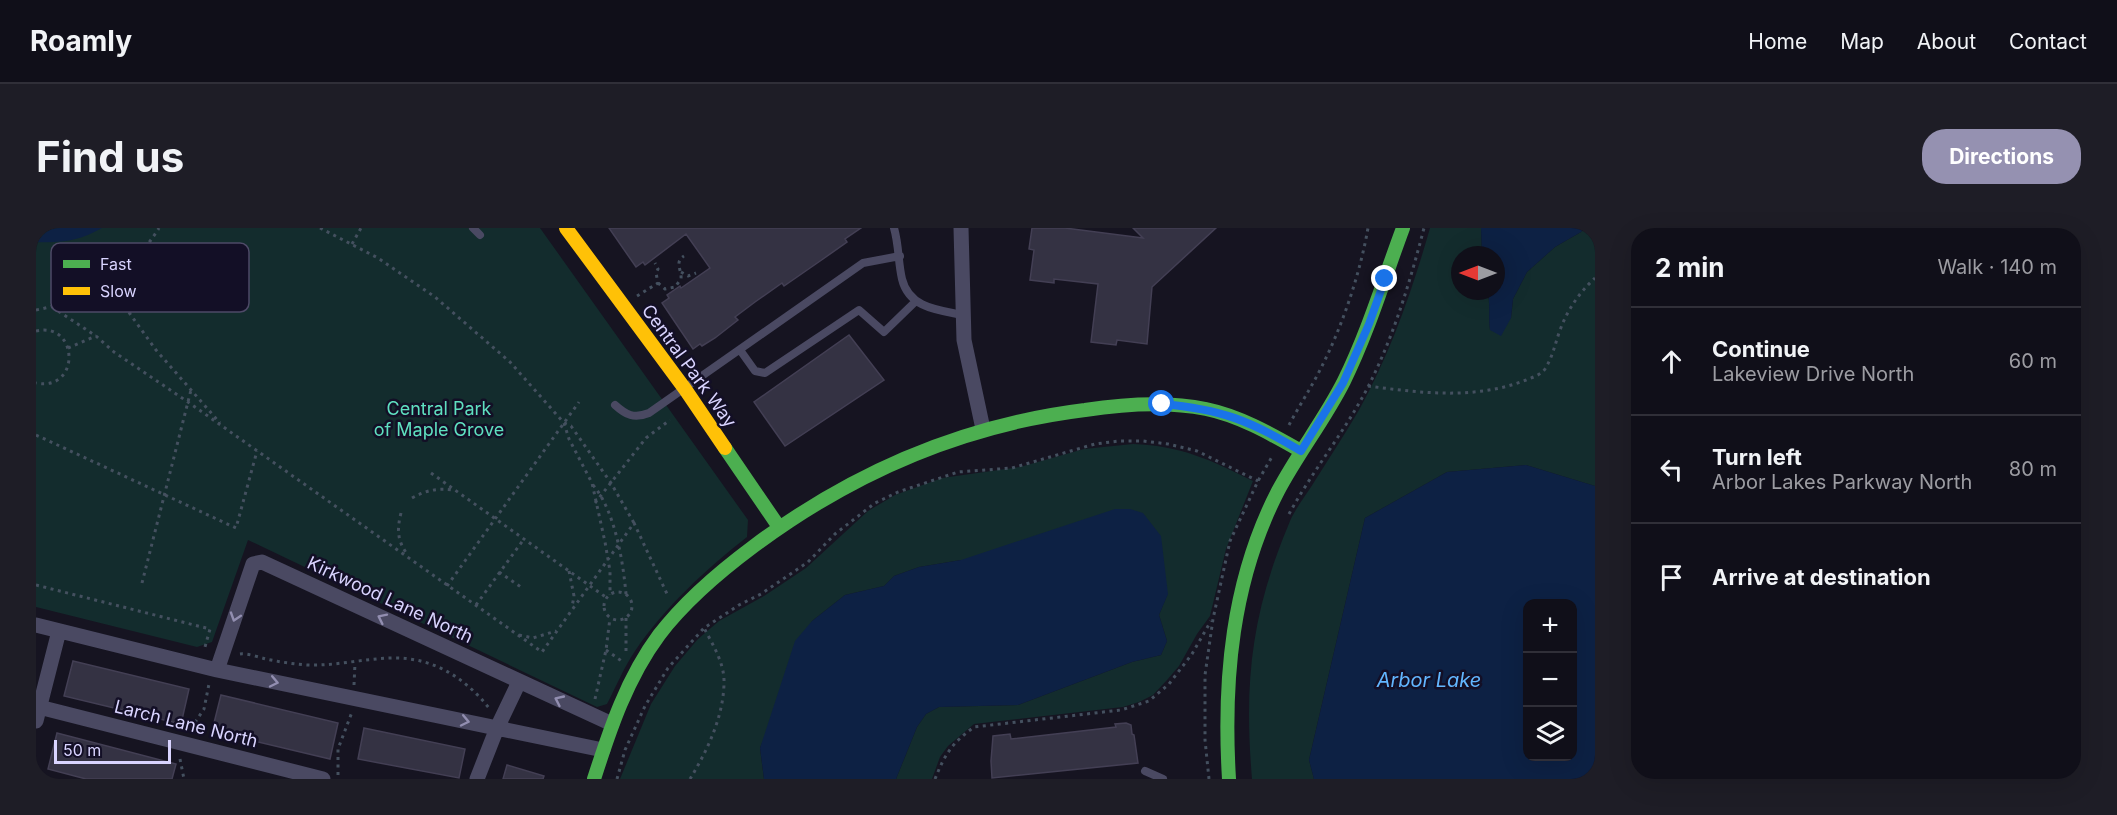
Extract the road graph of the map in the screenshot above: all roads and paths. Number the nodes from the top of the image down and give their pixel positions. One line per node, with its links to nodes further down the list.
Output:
1 (159, 228): 13 (path)
2 (320, 228): 14 (path)
3 (361, 228): 14 (path)
4 (474, 228): 12 (lane)
5 (566, 228): 39 (street, Central Park Way)
6 (894, 228): 16 (lane)
7 (961, 228): 30 (street)
8 (1368, 228): 44 (path)
9 (1388, 228): 18 (street)
10 (1403, 228): 18 (street)
11 (1424, 228): 37 (path)
12 (480, 235)
13 (148, 243)
14 (352, 244): 45 (path)
15 (684, 256): 19 (path)
16 (900, 256): 24 (lane); 35 (lane)
17 (654, 263): 22 (path)
18 (1389, 267): 50 (street)
19 (681, 272): 20 (path); 22 (path)
20 (696, 273)
21 (1595, 278): 37 (path)
22 (658, 283): 23 (path)
23 (637, 296)
24 (916, 301): 30 (lane); 35 (lane)
25 (51, 307): 26 (path)
26 (36, 310)
27 (60, 312): 33 (path)
28 (128, 312): 31 (path)
29 (130, 312): 31 (path)
30 (963, 315): 47 (street)
31 (131, 316): 38 (path)
32 (36, 331): 34 (path)
33 (96, 336): 34 (path); 40 (path)
34 (68, 348): 36 (path)
35 (740, 350): 39 (lane)
36 (36, 383)
37 (1368, 386): 62 (path)
38 (191, 390): 40 (path); 46 (path)
39 (685, 390): 42 (lane); 64 (street, Central Park Way)
40 (188, 402): 46 (path); 56 (path)
41 (579, 402): 45 (path)
42 (615, 405)
43 (670, 420): 54 (path)
44 (1291, 421)
45 (564, 423): 53 (path); 54 (path); 61 (path)
46 (225, 428): 49 (path)
47 (983, 429): 50 (street); 64 (street)
48 (36, 435): 56 (path)
49 (257, 450): 56 (path); 67 (path)
50 (1301, 451): 111 (street)
51 (431, 473): 55 (path)
52 (1258, 481): 85 (path)
53 (592, 483): 57 (path); 59 (path)
54 (611, 483): 57 (path); 63 (path)
55 (456, 490): 58 (path); 61 (path)
56 (165, 495): 71 (path)
57 (602, 495): 59 (path); 66 (path)
58 (412, 498)
59 (595, 502): 68 (path)
60 (401, 513): 67 (path)
61 (495, 518): 65 (path); 74 (path)
62 (1287, 518)
63 (634, 523): 66 (path); 78 (path)
64 (779, 527): 99 (street)
65 (524, 538): 69 (path); 70 (path)
66 (618, 545): 68 (path); 76 (path)
67 (410, 557): 74 (path)
68 (608, 559): 73 (path); 77 (path)
69 (569, 571): 73 (path); 80 (path)
70 (499, 572): 75 (path); 79 (path)
71 (142, 583)
72 (36, 585): 89 (path)
73 (590, 585): 77 (path); 80 (path)
74 (447, 586): 79 (path)
75 (521, 587)
76 (626, 594): 77 (path); 82 (path)
77 (608, 597): 81 (path)
78 (669, 598)
79 (476, 605): 88 (path)
80 (572, 609): 87 (path)
81 (610, 617): 82 (path); 90 (path)
82 (626, 618): 90 (path)
83 (1213, 619): 109 (path)
84 (36, 625): 86 (street)
85 (704, 628): 107 (path); 108 (path)
86 (59, 631): 93 (street); 98 (street)
87 (556, 631): 88 (path); 88 (path)
88 (517, 635)
89 (205, 647)
90 (606, 651): 96 (path)
91 (240, 653): 92 (path)
92 (355, 663): 95 (path); 97 (path)
93 (217, 670): 94 (street, Kirkwood Lane North, one-way to 93); 95 (street, one-way to 95)
94 (519, 682): 99 (street, Kirkwood Lane North, one-way to 94); 100 (street)
95 (353, 698): 100 (street, one-way to 100); 104 (path)
96 (595, 699)
97 (489, 708)
98 (38, 714): 103 (street, Larch Lane North)
99 (612, 724): 101 (street)
100 (497, 728): 101 (street); 105 (street)
101 (603, 750): 106 (street)
102 (1145, 771): 110 (lane)
103 (323, 779)
104 (336, 779)
105 (477, 779)
106 (594, 779)
107 (616, 779)
108 (690, 779)
109 (935, 779)
110 (1163, 779)
111 (1229, 779)

